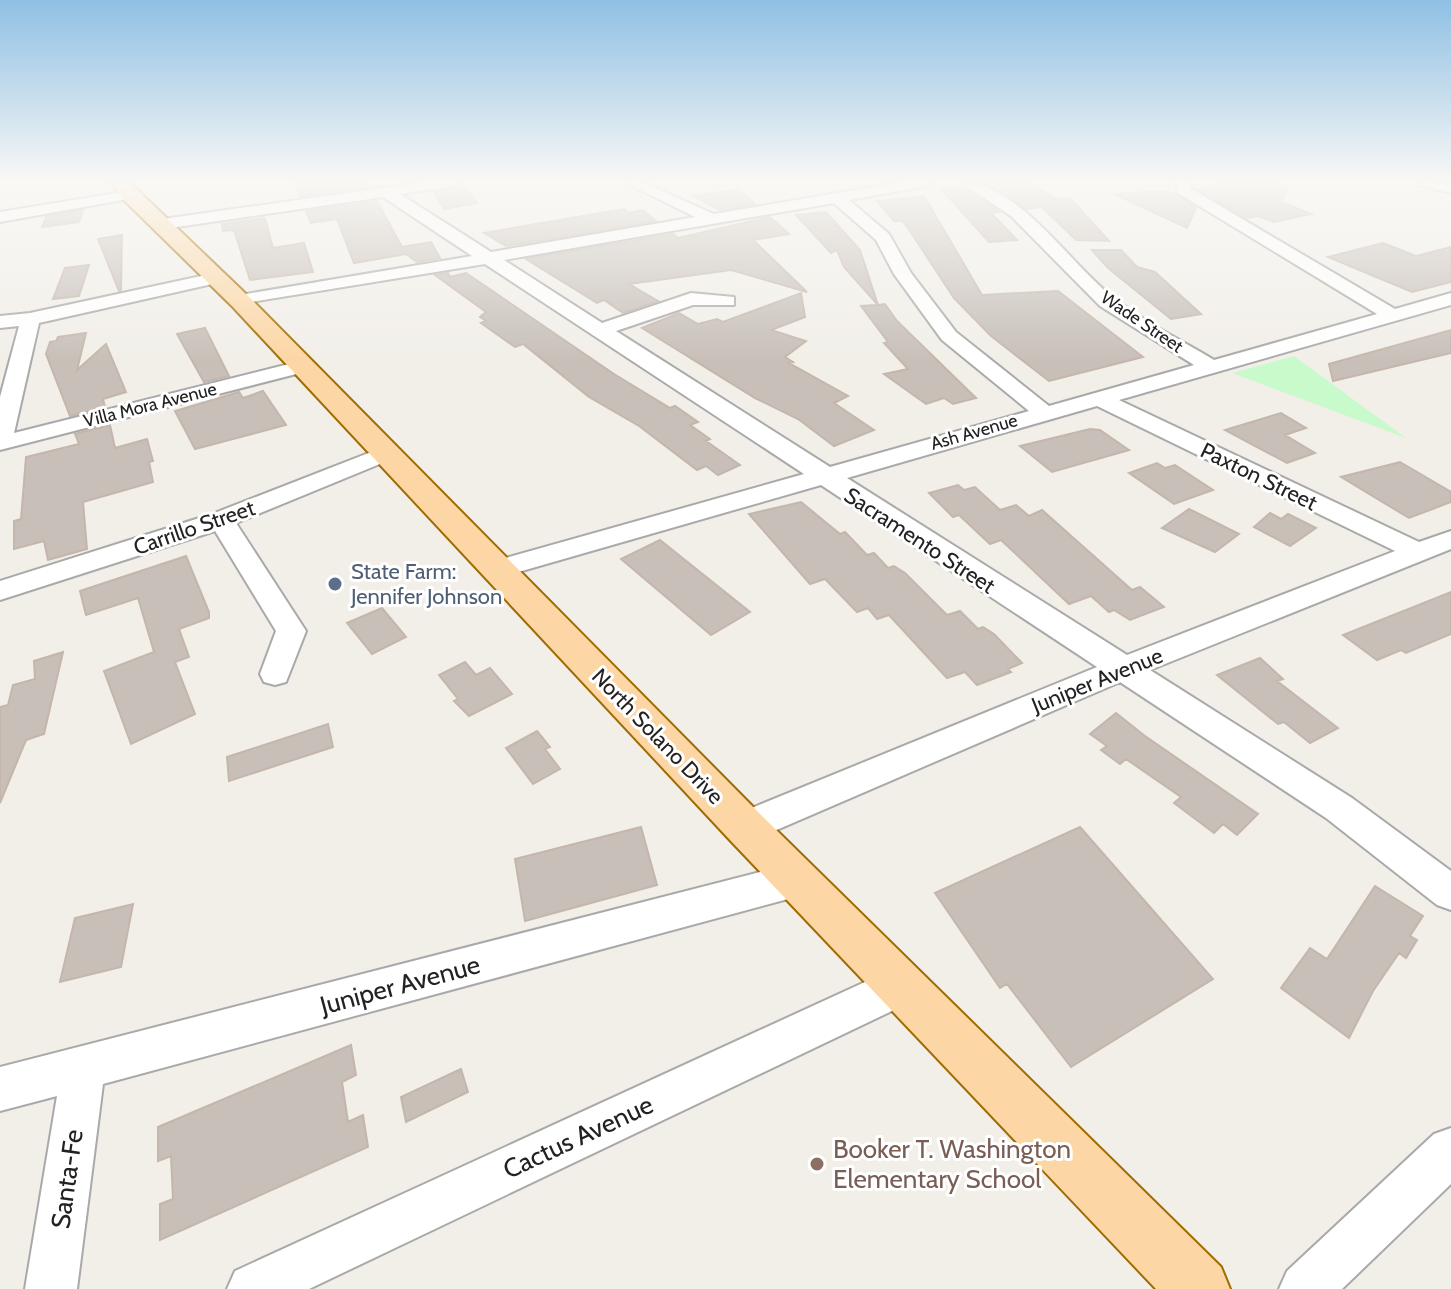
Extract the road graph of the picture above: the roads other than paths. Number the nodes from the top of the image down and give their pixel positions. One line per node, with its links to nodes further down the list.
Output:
1 (181, 242): 8 (main road, North Solano Drive)
2 (463, 242): 7 (street, Sacramento Street)
3 (574, 242): 7 (street)
4 (886, 242): 18 (street)
5 (1046, 242): 15 (street, Wade Street)
6 (1270, 242): 11 (street)
7 (486, 257): 8 (street); 14 (street, Sacramento Street)
8 (228, 290): 12 (street); 16 (main road, North Solano Drive)
9 (1451, 299): 11 (street, Ash Avenue)
10 (727, 301): 14 (street)
11 (1392, 315): 15 (street, Ash Avenue)
12 (30, 319): 13 (street); 19 (street)
13 (0, 322)
14 (600, 330): 21 (street, Sacramento Street)
15 (1210, 366): 17 (street, Ash Avenue)
16 (301, 367): 19 (street, Villa Mora Avenue); 20 (main road, North Solano Drive)
17 (1100, 399): 18 (street, Ash Avenue); 24 (street, Paxton Street)
18 (1044, 413): 21 (street, Ash Avenue)
19 (0, 442)
20 (384, 454): 22 (street, Carrillo Street); 25 (main road, North Solano Drive)
21 (820, 475): 25 (street, Ash Avenue); 27 (street, Sacramento Street)
22 (221, 520): 26 (street, Carrillo Street); 28 (street)
23 (1451, 539): 24 (street, Juniper Avenue)
24 (1418, 552): 27 (street, Juniper Avenue)
25 (498, 569): 29 (main road, North Solano Drive)
26 (0, 591)
27 (1122, 669): 29 (street, Juniper Avenue); 31 (street, Sacramento Street)
28 (275, 674)
29 (745, 827): 30 (main road, North Solano Drive)
30 (799, 879): 32 (main road, North Solano Drive); 33 (street, Juniper Avenue)
31 (1451, 893)
32 (902, 985): 37 (street, Cactus Avenue); 38 (main road, North Solano Drive)
33 (83, 1069): 34 (street, Juniper Avenue); 36 (street, Santa-Fe)
34 (0, 1089)
35 (1451, 1151): 39 (street)
36 (51, 1289)
37 (253, 1289)
38 (1199, 1289)
39 (1305, 1289)

